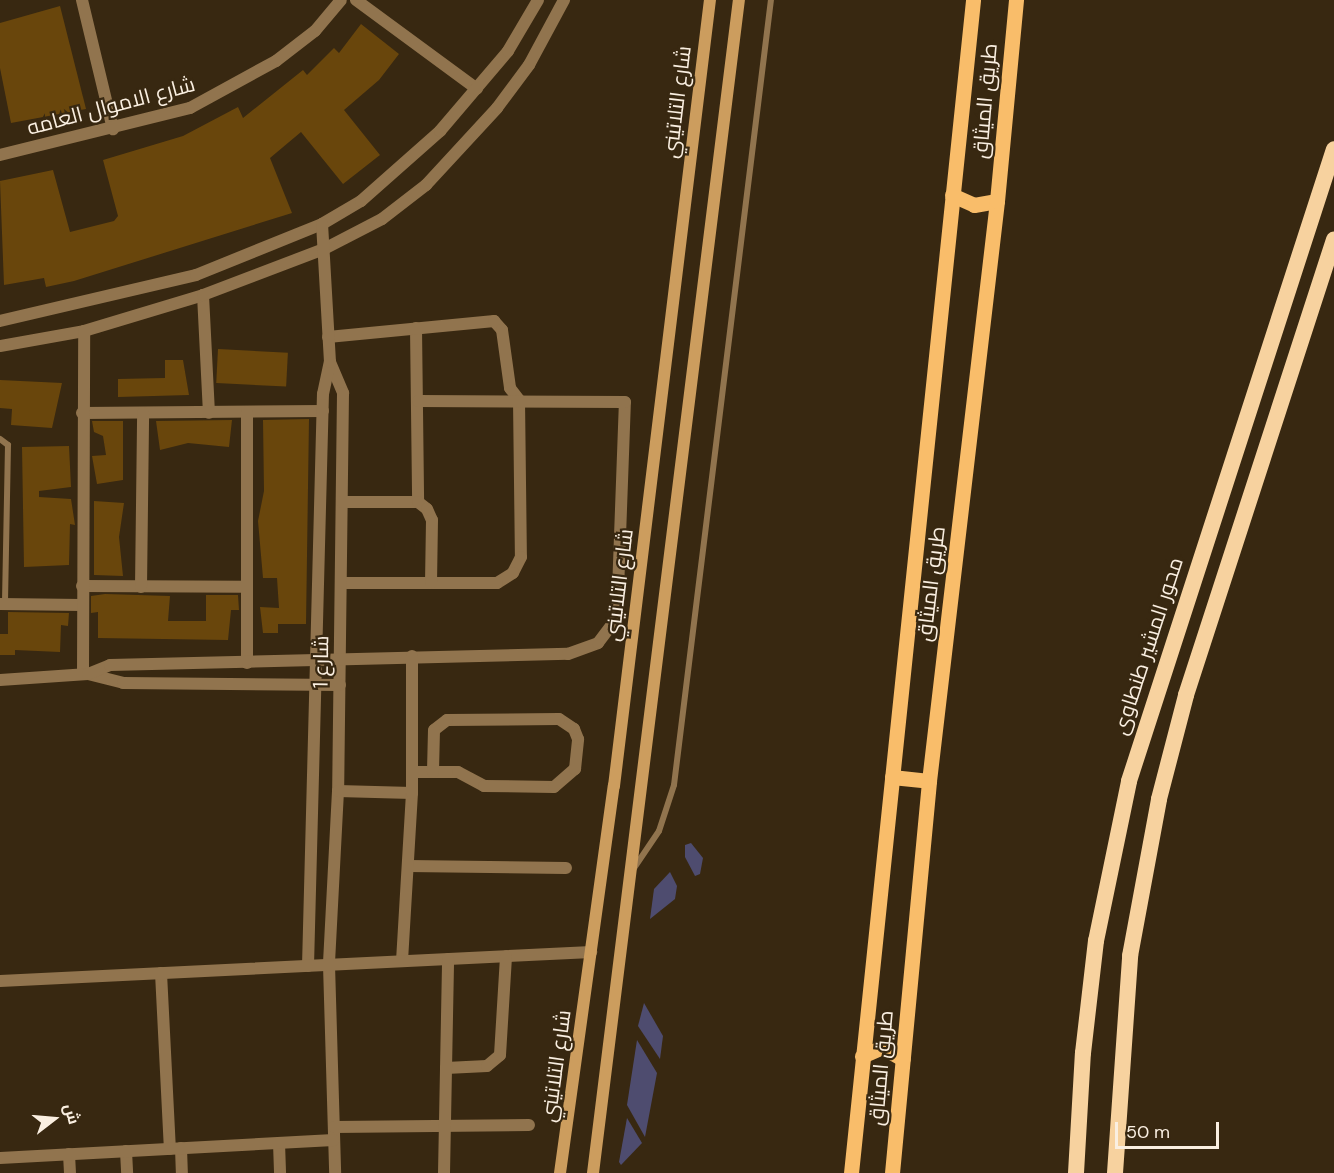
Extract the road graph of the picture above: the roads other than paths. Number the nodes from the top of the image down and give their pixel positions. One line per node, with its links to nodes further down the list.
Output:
1 (82, 0): 12 (street)
2 (341, 0): 12 (street, شارع الاموال العامه)
3 (357, 0): 11 (street)
4 (538, 0): 11 (street)
5 (564, 0): 19 (street)
6 (710, 0): 61 (main road, شارع التلاتيني)
7 (740, 0): 60 (main road)
8 (771, 0): 60 (lane)
9 (972, 0): 15 (main road, طريق الميثاق)
10 (1016, 0): 16 (main road, طريق الميثاق)
11 (477, 89): 17 (street)
12 (113, 129): 14 (street, شارع الاموال العامه)
13 (1334, 149): 91 (highway, محور المشير طنطاوى)
14 (0, 155)
15 (952, 195): 16 (main road); 54 (main road, طريق الميثاق)
16 (997, 201): 55 (main road, طريق الميثاق)
17 (322, 224): 19 (street, شارع 1); 21 (street)
18 (1334, 239): 92 (highway)
19 (324, 249): 20 (street); 24 (street, شارع 1)
20 (203, 296): 23 (street); 33 (street)
21 (0, 321)
22 (416, 328): 24 (street); 27 (street); 28 (street)
23 (84, 331): 25 (street); 32 (street)
24 (328, 337): 26 (street, شارع 1)
25 (0, 346)
26 (330, 362): 29 (street, شارع 1); 35 (street, شارع 1)
27 (519, 400): 28 (street); 38 (street); 44 (street)
28 (418, 401): 36 (street)
29 (323, 411): 31 (street); 46 (street, شارع 1)
30 (143, 412): 32 (street); 33 (street); 40 (street)
31 (248, 412): 33 (street); 41 (street)
32 (82, 413): 39 (street)
33 (208, 413)
34 (0, 439): 42 (lane)
35 (342, 502): 36 (street); 37 (street, شارع 1)
36 (418, 502): 38 (street)
37 (341, 583): 38 (street); 45 (street, شارع 1)
38 (431, 583)
39 (82, 586): 40 (street); 43 (street)
40 (141, 587): 41 (street)
41 (247, 588): 47 (street)
42 (3, 604): 43 (street)
43 (82, 605): 48 (street)
44 (412, 656): 45 (street); 52 (street)
45 (340, 659): 46 (street); 50 (street, شارع 1)
46 (320, 660): 47 (street); 51 (street, شارع 1)
47 (247, 663): 48 (street)
48 (86, 674): 49 (street); 51 (street)
49 (0, 680)
50 (340, 685): 51 (street); 56 (street, شارع 1)
51 (319, 686): 66 (street, شارع 1)
52 (412, 772): 53 (street); 57 (street)
53 (433, 772): 53 (street)
54 (892, 777): 55 (main road); 69 (main road, طريق الميثاق)
55 (929, 781): 70 (main road, طريق الميثاق)
56 (338, 791): 57 (street); 65 (street, شارع 1)
57 (412, 793): 58 (street)
58 (408, 866): 59 (street); 64 (street)
59 (566, 868)
60 (632, 872): 88 (main road)
61 (591, 952): 62 (street); 87 (main road, شارع التلاتيني)
62 (506, 956): 63 (street); 71 (street)
63 (448, 959): 64 (street); 71 (street)
64 (402, 961): 65 (street)
65 (329, 964): 66 (street); 73 (street, شارع 1)
66 (308, 966): 67 (street)
67 (161, 973): 68 (street); 77 (street)
68 (0, 981)
69 (862, 1056): 70 (main road); 89 (main road, طريق الميثاق)
70 (903, 1059): 90 (main road, طريق الميثاق)
71 (446, 1068): 74 (street)
72 (529, 1125): 74 (street)
73 (334, 1126): 74 (street); 75 (street, شارع 1)
74 (445, 1126): 86 (street)
75 (334, 1140): 76 (street); 85 (street, شارع 1)
76 (279, 1143): 77 (street); 84 (street)
77 (176, 1149): 78 (street); 83 (street)
78 (126, 1151): 79 (street); 82 (street)
79 (69, 1154): 80 (street); 81 (street)
80 (0, 1158)
81 (70, 1173)
82 (127, 1173)
83 (182, 1173)
84 (280, 1173)
85 (335, 1173)
86 (444, 1173)
87 (560, 1173)
88 (593, 1173)
89 (851, 1173)
90 (892, 1173)
91 (1077, 1173)
92 (1115, 1173)

